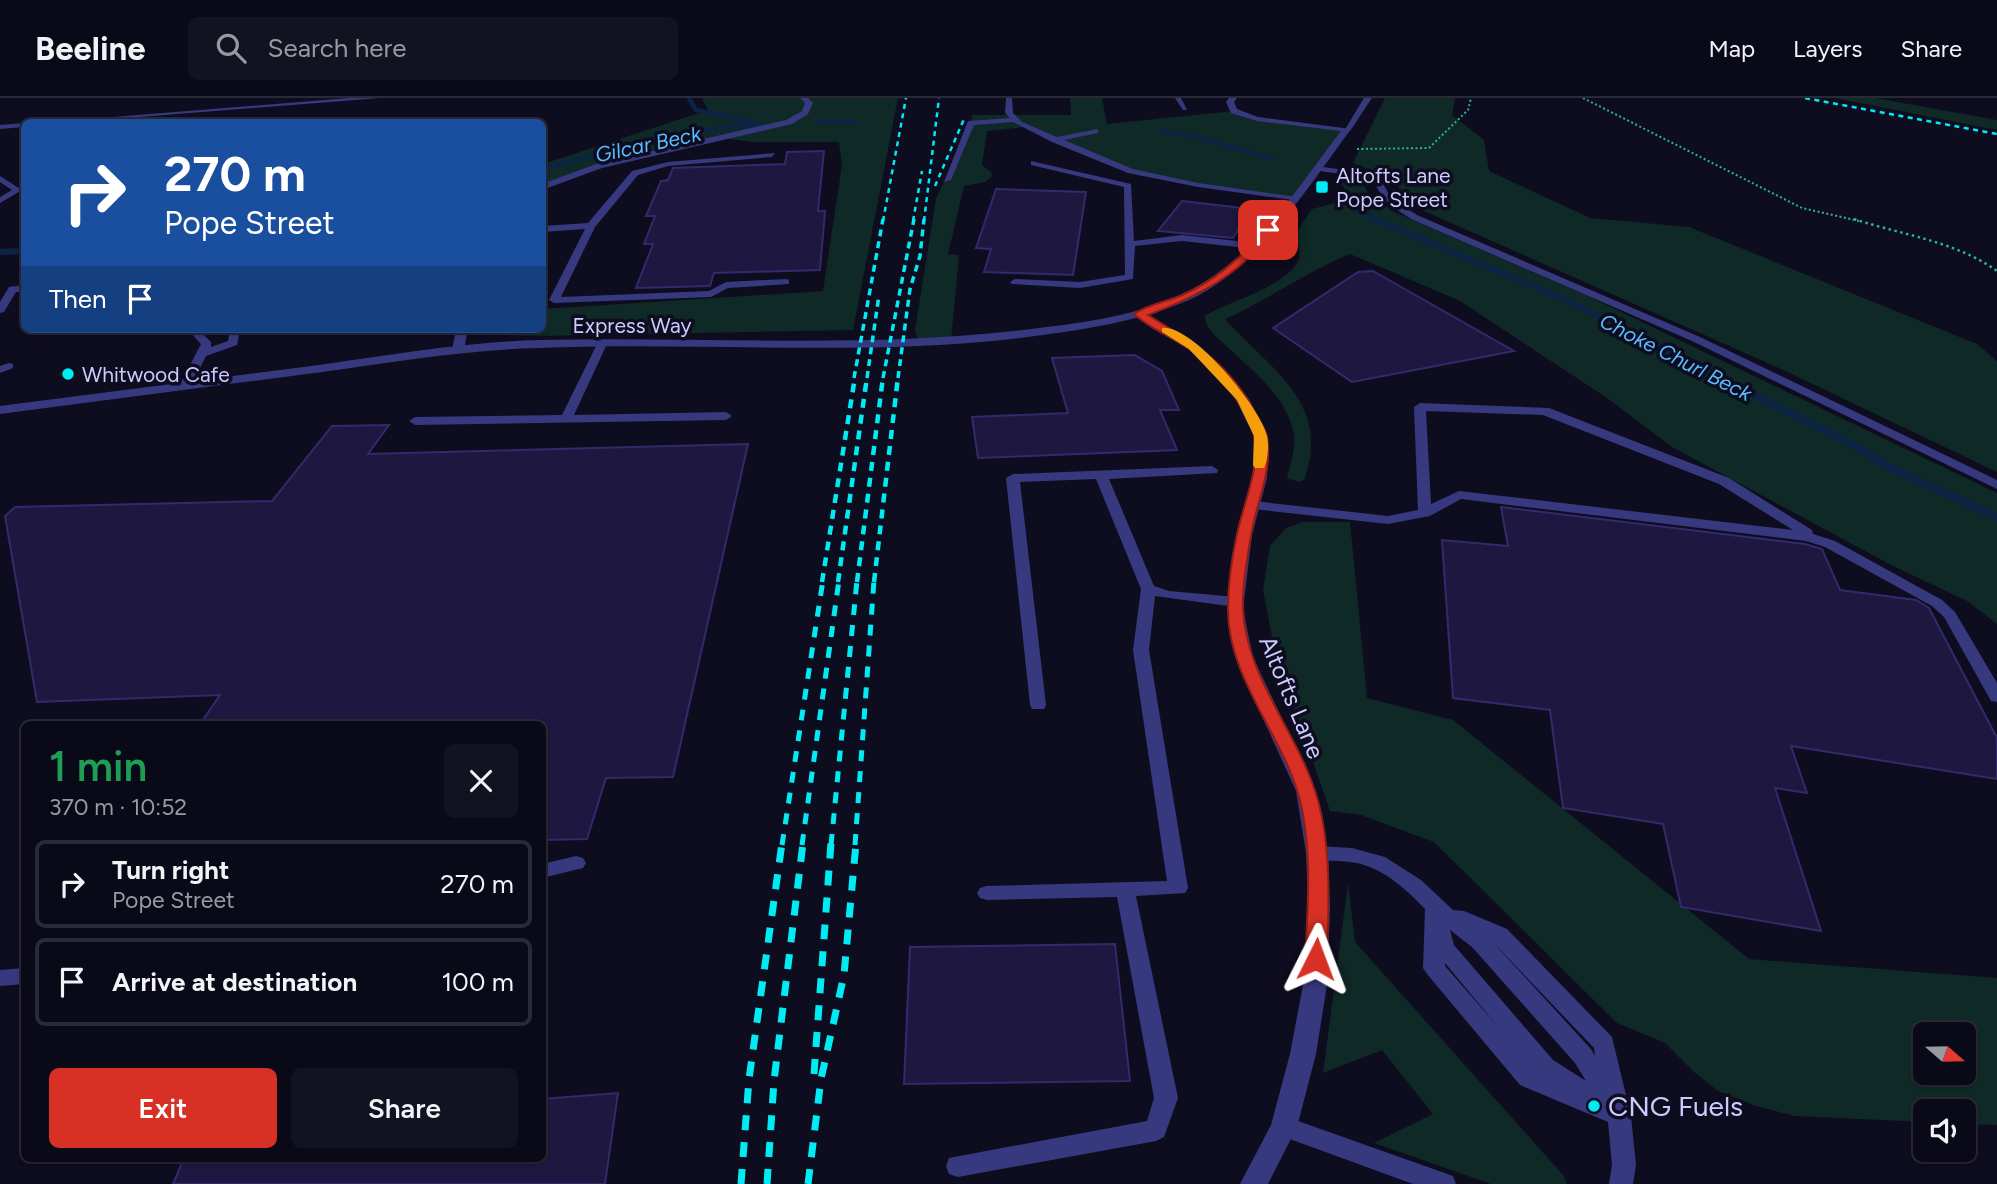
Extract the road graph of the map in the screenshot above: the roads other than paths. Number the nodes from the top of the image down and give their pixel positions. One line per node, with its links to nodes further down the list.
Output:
1 (377, 98): 8 (lane)
2 (804, 98): 20 (street)
3 (1009, 98): 9 (lane)
4 (1178, 98): 7 (lane)
5 (1233, 98): 12 (street)
6 (1368, 98): 12 (street)
7 (1185, 109)
8 (95, 119)
9 (1014, 120): 14 (lane); 19 (lane)
10 (21, 125): 11 (lane)
11 (0, 127)
12 (1347, 129): 17 (street, Express Way)
13 (1096, 131): 14 (lane)
14 (1055, 139): 21 (lane)
15 (772, 155): 23 (lane)
16 (1034, 163): 25 (lane)
17 (1316, 168): 21 (street, Express Way); 45 (lane)
18 (0, 178): 22 (lane)
19 (951, 178)
20 (546, 186)
21 (1293, 197): 26 (street, Express Way)
22 (0, 200)
23 (591, 226): 24 (lane); 27 (lane)
24 (546, 229)
25 (1130, 244): 26 (lane); 28 (lane)
26 (1256, 246): 31 (street, Express Way)
27 (786, 282)
28 (1015, 282)
29 (21, 288): 30 (lane)
30 (0, 310)
31 (1139, 314): 35 (street, Express Way); 46 (street, Altofts Lane)
32 (196, 333): 37 (lane)
33 (235, 333): 37 (lane)
34 (461, 333): 36 (street)
35 (602, 344): 36 (street, Express Way); 41 (lane)
36 (458, 350): 38 (street, Express Way)
37 (202, 354): 38 (lane)
38 (185, 386): 39 (street, Express Way)
39 (0, 410)
40 (726, 416): 41 (lane)
41 (566, 419): 42 (lane)
42 (415, 421)
43 (1212, 470): 44 (lane)
44 (1101, 475): 49 (lane); 52 (lane)
45 (1997, 485)
46 (1253, 505): 47 (lane); 50 (street, Altofts Lane)
47 (1425, 513): 48 (lane); 48 (lane)
48 (1818, 540): 51 (lane)
49 (1148, 589): 50 (lane); 56 (lane)
50 (1236, 602): 53 (street, Altofts Lane)
51 (1997, 697)
52 (1038, 705)
53 (1317, 853): 58 (lane); 62 (street, Altofts Lane)
54 (576, 863): 55 (lane)
55 (546, 870)
56 (1125, 889): 57 (lane); 63 (lane)
57 (987, 893)
58 (1435, 907): 61 (lane); 61 (lane)
59 (21, 976): 60 (lane)
60 (0, 978)
61 (1619, 1116): 66 (lane)
62 (1284, 1127): 64 (street, Altofts Lane); 65 (lane)
63 (958, 1166)
64 (1254, 1184)
65 (1444, 1184)
66 (1621, 1184)

